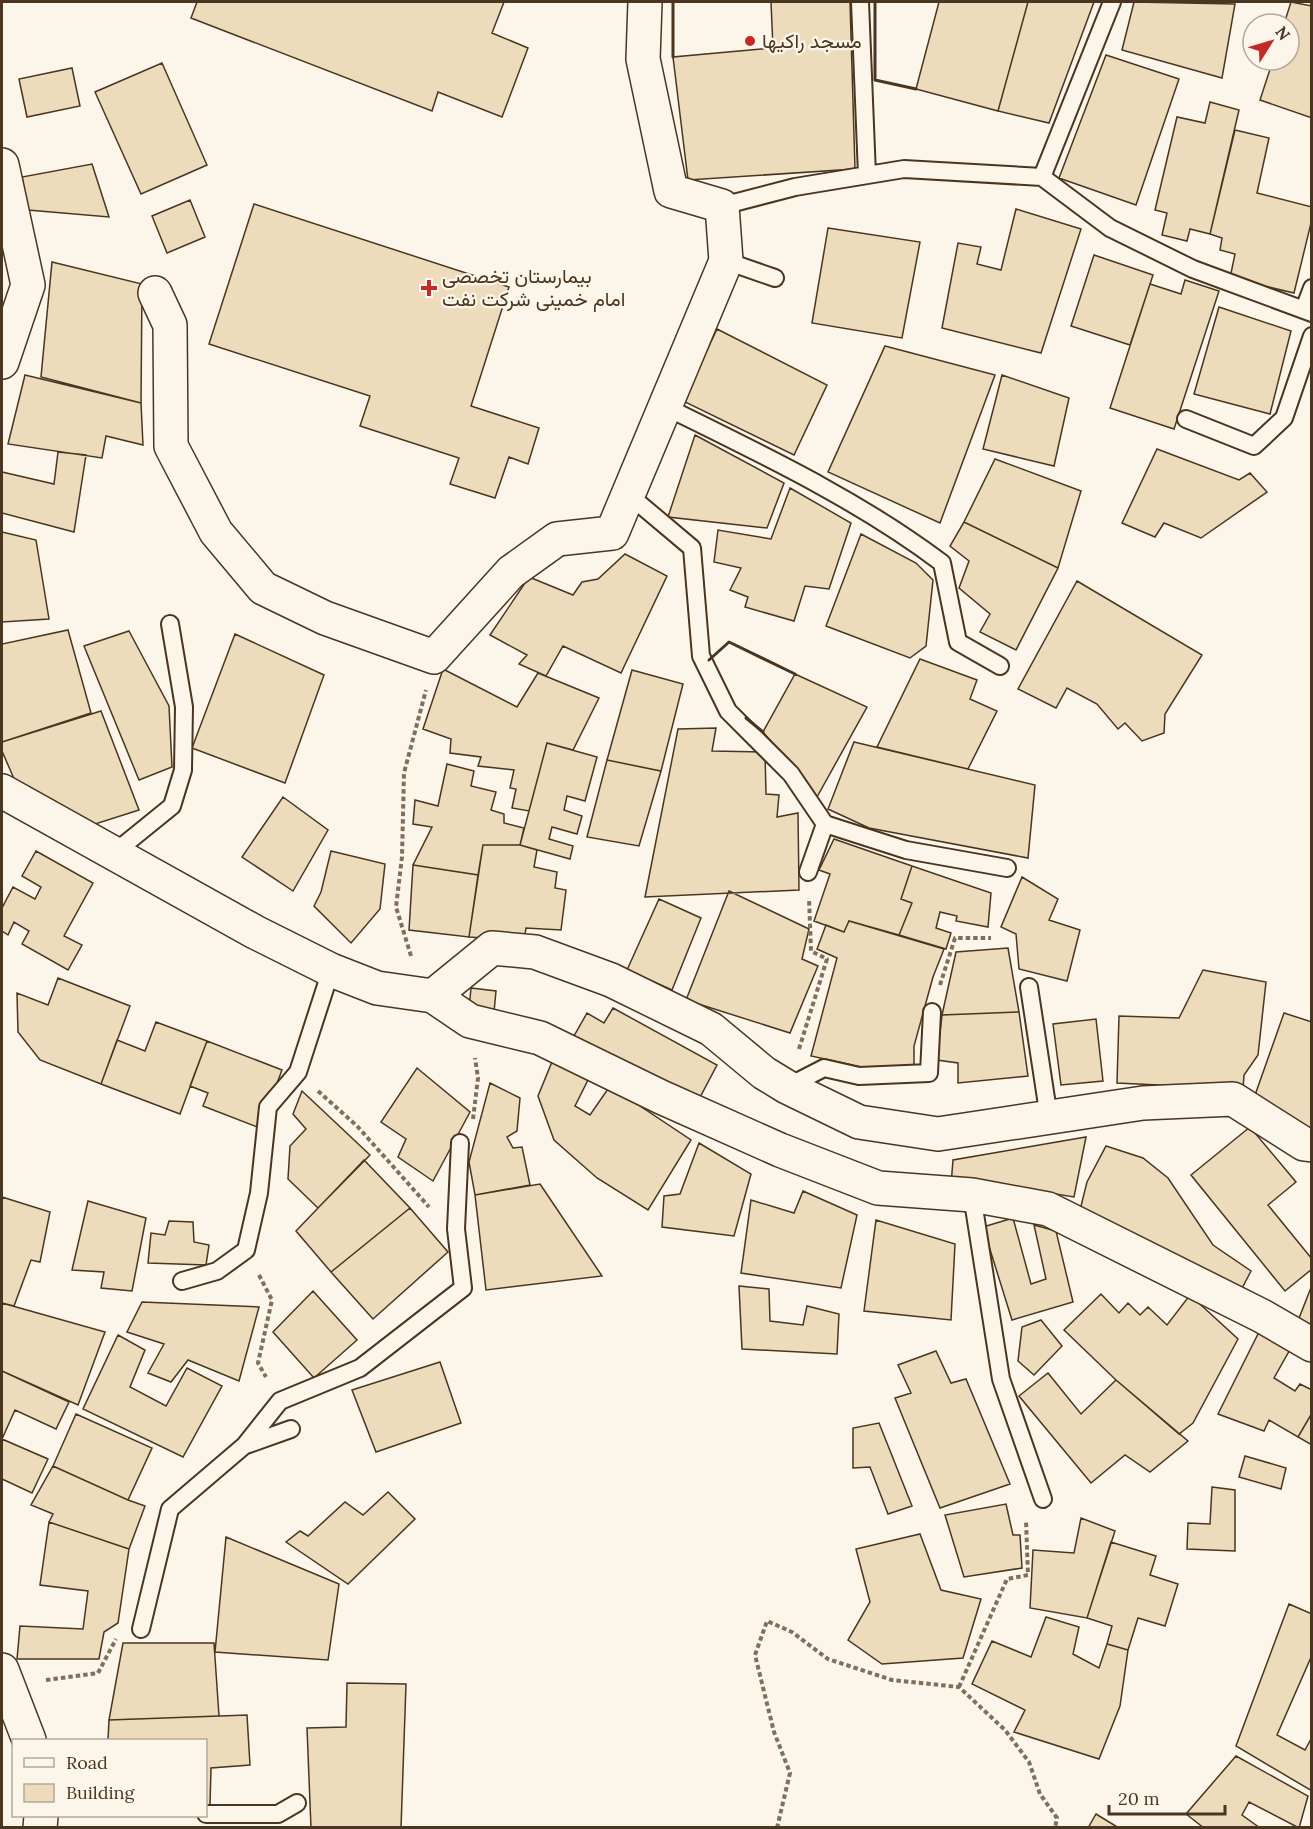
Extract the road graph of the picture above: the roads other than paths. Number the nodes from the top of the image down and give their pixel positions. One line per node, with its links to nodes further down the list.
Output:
1 (645, 2): 7 (street)
2 (860, 2): 5 (lane)
3 (1113, 2): 6 (lane)
4 (2, 165): 8 (street)
5 (867, 175): 6 (lane); 7 (lane)
6 (1042, 177): 13 (lane)
7 (722, 206): 9 (street)
8 (12, 254): 15 (street)
9 (726, 261): 10 (lane); 16 (street)
10 (775, 278)
11 (1311, 288): 13 (lane)
12 (156, 293): 18 (street)
13 (1308, 311)
14 (1311, 336): 17 (lane)
15 (2, 362)
16 (666, 407): 18 (street); 20 (lane)
17 (1186, 419)
18 (629, 495): 22 (lane)
19 (170, 624): 23 (lane)
20 (1000, 666)
21 (2, 791): 23 (street)
22 (825, 824): 24 (lane); 25 (lane)
23 (114, 854): 26 (street)
24 (1007, 868)
25 (808, 872)
26 (331, 970): 28 (street); 35 (lane)
27 (1029, 987): 31 (lane)
28 (433, 996): 30 (street); 34 (street)
29 (933, 1012): 30 (lane)
30 (787, 1087): 31 (street)
31 (1049, 1118): 33 (street)
32 (460, 1143): 38 (lane)
33 (1311, 1145)
34 (972, 1195): 36 (street); 39 (lane)
35 (182, 1281)
36 (1311, 1345)
37 (291, 1430): 38 (lane)
38 (246, 1445): 40 (lane)
39 (1043, 1499)
40 (141, 1629)
41 (5, 1678): 42 (street)
42 (28, 1739)
43 (297, 1803): 44 (lane)
44 (207, 1814)

